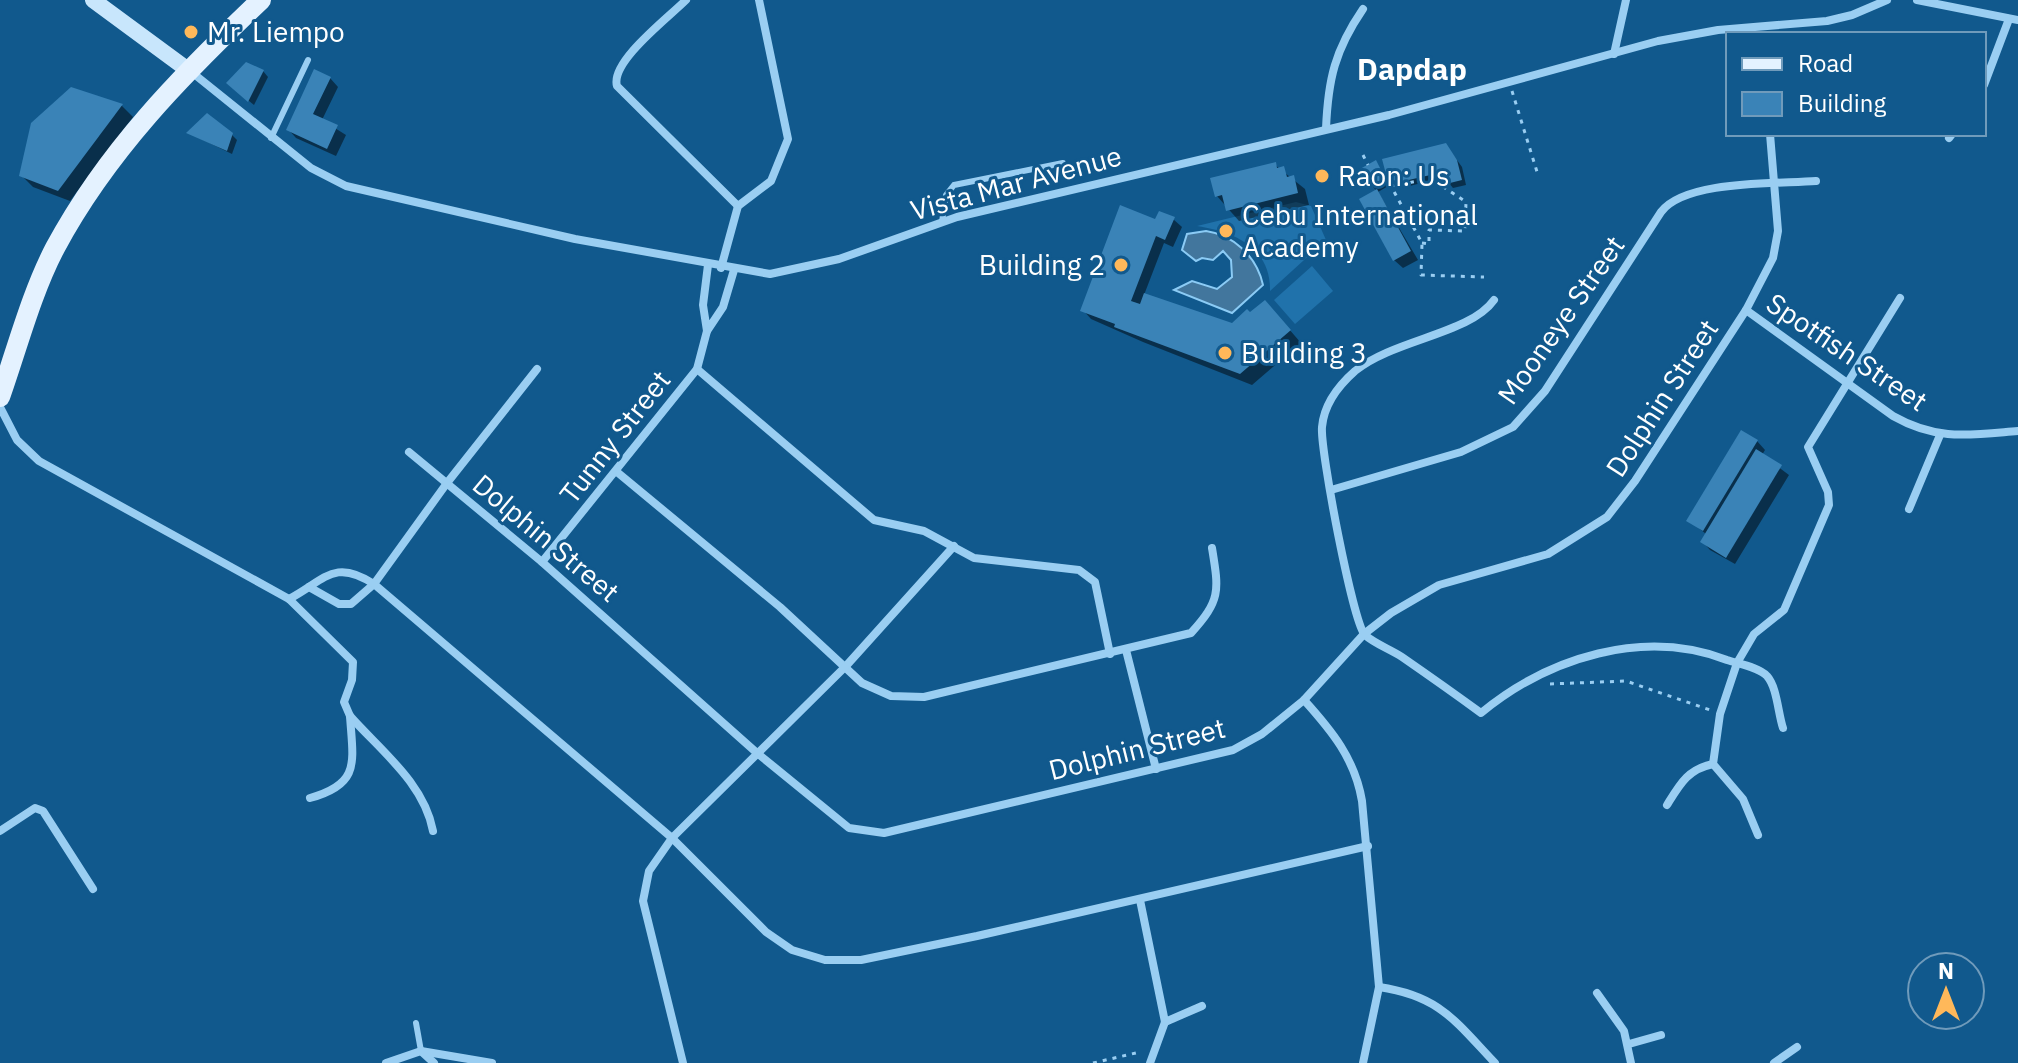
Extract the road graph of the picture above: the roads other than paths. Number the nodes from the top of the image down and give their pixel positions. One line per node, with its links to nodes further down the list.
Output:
1 (93, 0): 16 (street)
2 (261, 0): 16 (main road)
3 (686, 0): 24 (street)
4 (759, 0): 24 (street)
5 (1626, 0): 14 (street)
6 (1887, 0): 11 (street, Vista Mar Avenue)
7 (1917, 0): 8 (street)
8 (1945, 3): 10 (street)
9 (1363, 9): 18 (street)
10 (2013, 19): 17 (street)
11 (1769, 30): 12 (street, Vista Mar Avenue)
12 (1749, 31)
13 (1726, 33): 14 (street, Vista Mar Avenue)
14 (1614, 54): 18 (street, Vista Mar Avenue)
15 (308, 60): 20 (lane)
16 (188, 70): 20 (street, Vista Mar Avenue); 33 (main road)
17 (1986, 80)
18 (1326, 129): 25 (street, Vista Mar Avenue)
19 (1770, 136): 23 (street, Dolphin Street)
20 (271, 138): 26 (street, Vista Mar Avenue)
21 (1063, 163): 25 (lane)
22 (1816, 181): 23 (street, Mooneye Street)
23 (1775, 184): 31 (street, Dolphin Street); 44 (street, Mooneye Street)
24 (738, 206): 27 (street)
25 (942, 222): 28 (street, Vista Mar Avenue)
26 (708, 265): 27 (street, Vista Mar Avenue); 32 (street, Tunny Street)
27 (721, 268): 28 (street, Vista Mar Avenue)
28 (734, 270): 32 (street, Tunny Street)
29 (1900, 298): 36 (street)
30 (1494, 300): 44 (street)
31 (1746, 310): 36 (street, Spotfish Street); 52 (street, Dolphin Street)
32 (707, 331): 35 (street, Tunny Street)
33 (5, 368): 37 (main road)
34 (537, 369): 43 (street)
35 (697, 369): 42 (street, Tunny Street); 46 (street)
36 (1847, 383): 40 (street, Spotfish Street); 55 (street)
37 (0, 397)
38 (0, 407): 51 (street)
39 (2018, 431): 40 (street, Spotfish Street)
40 (1940, 435): 45 (street)
41 (409, 452): 43 (street, Dolphin Street)
42 (617, 472): 48 (street, Tunny Street); 56 (street)
43 (447, 483): 48 (street, Dolphin Street); 49 (street)
44 (1331, 490): 52 (street)
45 (1909, 509)
46 (954, 546): 54 (street); 56 (street)
47 (1212, 548): 53 (street)
48 (542, 562): 60 (street, Dolphin Street)
49 (374, 584): 50 (street); 50 (street); 68 (street)
50 (309, 587): 51 (street)
51 (289, 599): 58 (street)
52 (1364, 634): 55 (street); 57 (street, Dolphin Street)
53 (1126, 650): 54 (street); 62 (street)
54 (1110, 654): 56 (street)
55 (1737, 663): 59 (street); 61 (street)
56 (846, 666): 60 (street)
57 (1304, 700): 62 (street, Dolphin Street); 69 (street)
58 (350, 716): 63 (street); 66 (street)
59 (1783, 728)
60 (757, 753): 62 (street, Dolphin Street); 68 (street)
61 (1713, 764): 64 (street); 67 (street)
62 (1156, 769)
63 (310, 798)
64 (1667, 805)
65 (0, 831): 70 (street)
66 (433, 831)
67 (1758, 835)
68 (672, 838): 71 (street); 84 (street)
69 (1368, 846): 71 (street); 72 (street)
70 (93, 889)
71 (1140, 900): 75 (street)
72 (1379, 987): 86 (street); 87 (street)
73 (1597, 993): 78 (street)
74 (1202, 1006): 75 (street)
75 (1165, 1022): 85 (street)
76 (416, 1023): 80 (lane)
77 (1661, 1035): 78 (street)
78 (1629, 1044): 88 (street)
79 (1797, 1047): 89 (street)
80 (421, 1051): 81 (street); 82 (street); 83 (street)
81 (386, 1063)
82 (434, 1063)
83 (492, 1063)
84 (683, 1063)
85 (1150, 1063)
86 (1363, 1063)
87 (1495, 1063)
88 (1631, 1063)
89 (1774, 1063)

